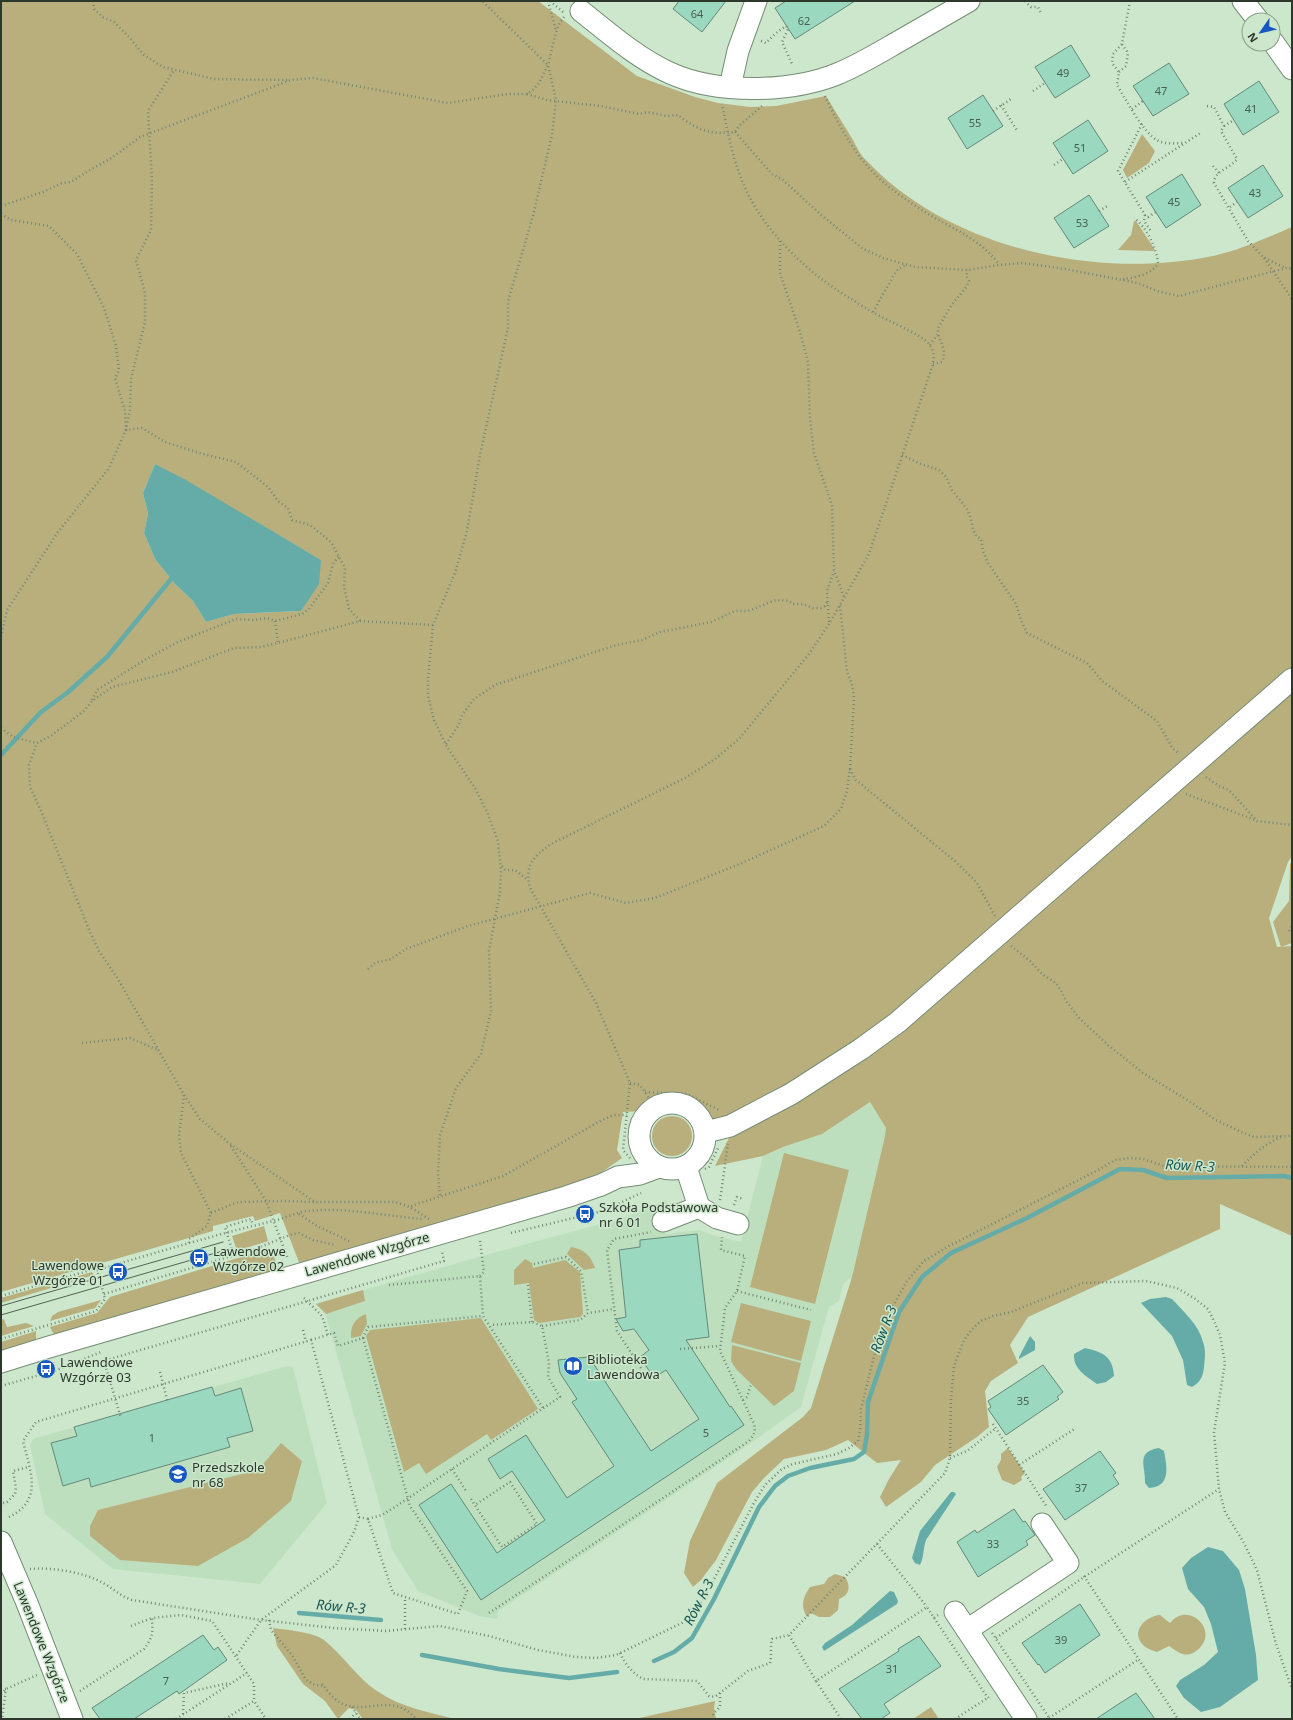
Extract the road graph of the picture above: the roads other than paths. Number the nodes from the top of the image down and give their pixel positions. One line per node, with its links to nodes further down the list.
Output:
1 (756, 1): 8 (street)
2 (969, 1): 8 (street)
3 (1244, 1): 5 (street)
4 (574, 12): 8 (street)
5 (1252, 12)
6 (1280, 52): 7 (street)
7 (1292, 70)
8 (726, 94)
9 (1292, 679): 10 (street)
10 (706, 1132): 11 (street); 13 (street)
11 (636, 1155): 12 (street); 14 (street, Lawendowe Wzgórze)
12 (659, 1167): 13 (street, Lawendowe Wzgórze); 14 (street, Lawendowe Wzgórze)
13 (694, 1169): 15 (street)
14 (618, 1177): 18 (street, Lawendowe Wzgórze)
15 (699, 1207): 16 (street); 17 (street)
16 (660, 1226)
17 (728, 1228)
18 (1, 1362)
19 (1046, 1517): 22 (street)
20 (1, 1542): 23 (street, Lawendowe Wzgórze)
21 (955, 1612): 22 (street)
22 (967, 1630): 24 (street)
23 (72, 1719)
24 (1026, 1719)

